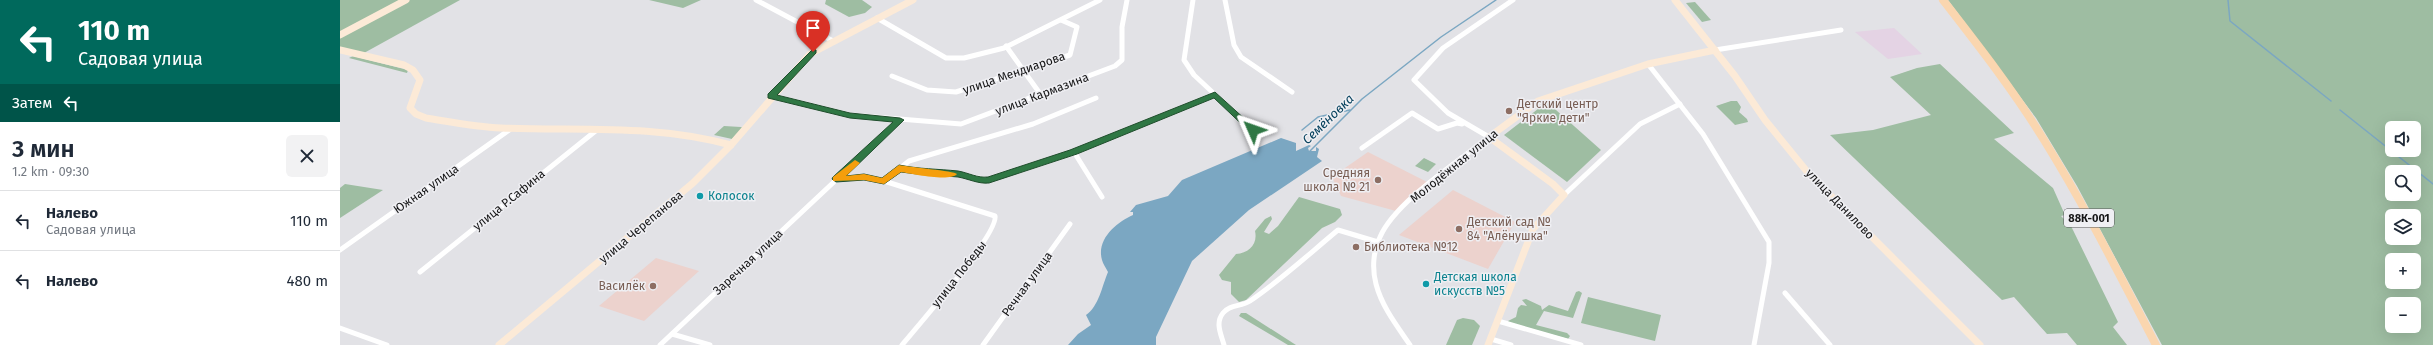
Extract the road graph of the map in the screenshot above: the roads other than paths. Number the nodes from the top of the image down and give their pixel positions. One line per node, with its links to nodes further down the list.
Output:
1 (406, 0): 14 (street)
2 (756, 0): 15 (street)
3 (913, 0): 11 (street, улица Черепанова)
4 (1100, 0): 12 (street)
5 (1127, 0): 23 (street, улица Кармазина)
6 (1192, 0): 24 (street)
7 (1225, 0): 22 (street)
8 (1513, 0): 29 (street)
9 (1675, 0): 18 (street, улица Данилово)
10 (1943, 0): 64 (main road, 88К-001)
11 (877, 18): 15 (street, улица Черепанова); 16 (street)
12 (1061, 20): 16 (street); 20 (street, улица Мендиарова)
13 (1842, 30): 18 (street)
14 (340, 35)
15 (833, 40): 25 (street, улица Черепанова)
16 (1006, 46): 20 (street)
17 (340, 50): 30 (street)
18 (1715, 50): 19 (street, Молодёжная улица); 63 (street, улица Данилово)
19 (1648, 64): 27 (street); 33 (street, Молодёжная улица)
20 (1024, 71): 21 (street, улица Мендиарова); 23 (street)
21 (892, 76)
22 (1292, 92)
23 (1041, 95): 28 (street, улица Кармазина)
24 (1215, 95): 32 (street); 36 (street)
25 (771, 96): 28 (street); 34 (street, улица Черепанова)
26 (1096, 98): 37 (street)
27 (1680, 104): 40 (street); 61 (street)
28 (900, 120): 38 (street, Заречная улица)
29 (1464, 124): 33 (street); 35 (street)
30 (512, 128): 31 (street); 44 (street, Южная улица)
31 (599, 128): 34 (street); 45 (street, улица Р.Сафина)
32 (1253, 130)
33 (1489, 137): 40 (street); 43 (street, Молодёжная улица)
34 (731, 145): 52 (street, улица Черепанова)
35 (1362, 148)
36 (1074, 152): 37 (street); 41 (street)
37 (899, 168): 39 (street)
38 (836, 179): 39 (street); 49 (street, Заречная улица)
39 (884, 181): 55 (street, улица Победы)
40 (1564, 195): 47 (street)
41 (1102, 197)
42 (1070, 224): 56 (street, Речная улица)
43 (1378, 242): 57 (street); 58 (street, Молодёжная улица)
44 (340, 250)
45 (420, 272)
46 (1784, 293): 62 (street)
47 (1498, 321): 50 (street); 60 (street)
48 (340, 328): 51 (street)
49 (672, 334): 53 (street, Заречная улица); 54 (street)
50 (1490, 342): 59 (street)
51 (387, 345)
52 (499, 345)
53 (660, 345)
54 (710, 345)
55 (902, 345)
56 (983, 345)
57 (1224, 345)
58 (1410, 345)
59 (1511, 345)
60 (1581, 345)
61 (1754, 345)
62 (1830, 345)
63 (1980, 345)
64 (2156, 345)

